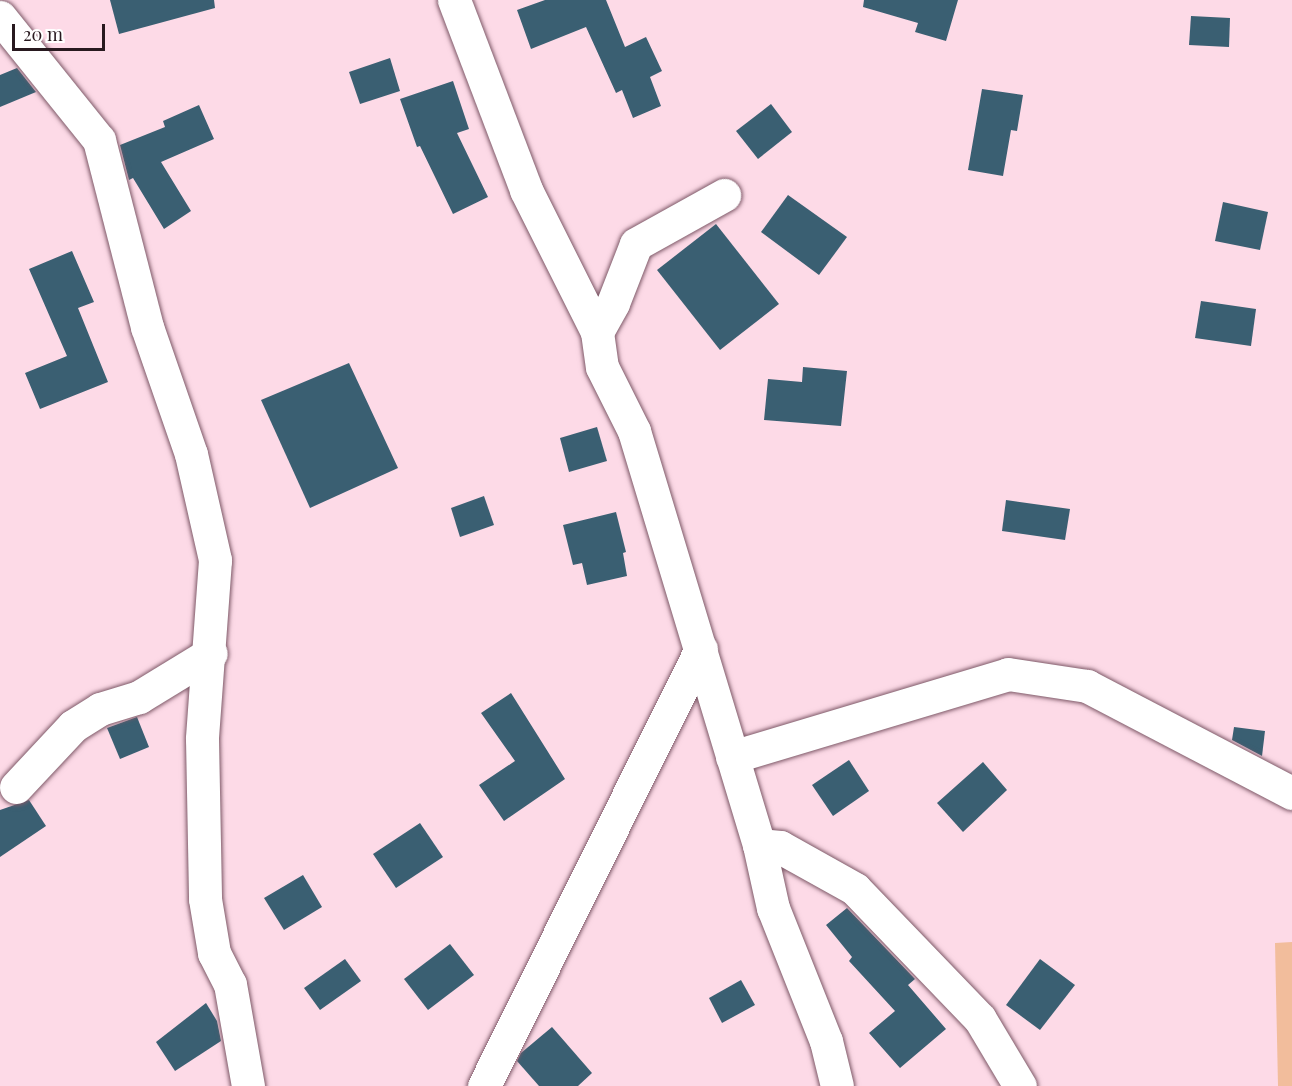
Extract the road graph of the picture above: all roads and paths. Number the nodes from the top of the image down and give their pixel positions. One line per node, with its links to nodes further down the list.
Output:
1 (454, 0): 4 (street)
2 (0, 17): 6 (street)
3 (724, 195): 4 (street)
4 (597, 332): 5 (street)
5 (701, 649): 7 (street); 12 (street)
6 (212, 653): 8 (street); 11 (street)
7 (732, 757): 9 (street); 10 (street)
8 (16, 787)
9 (1292, 793)
10 (759, 844): 13 (street); 14 (street)
11 (248, 1086)
12 (484, 1086)
13 (837, 1086)
14 (1020, 1086)

